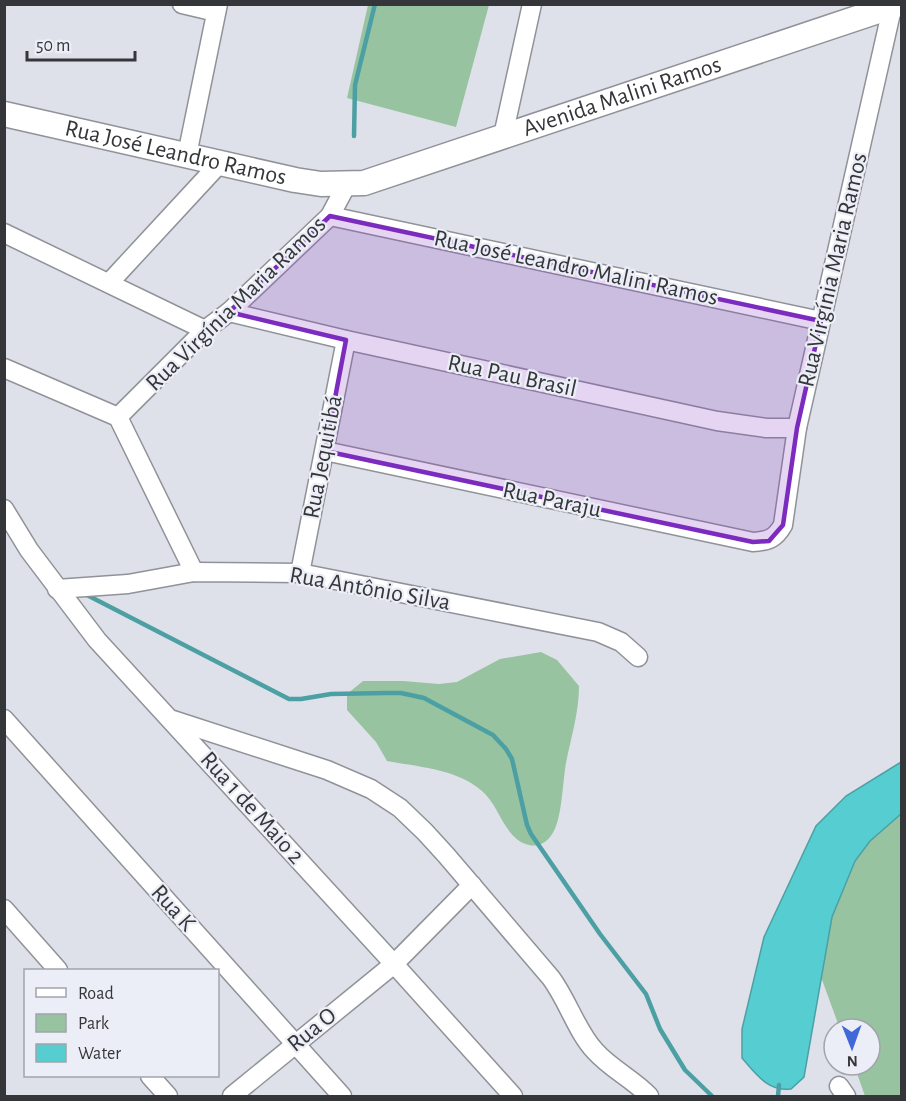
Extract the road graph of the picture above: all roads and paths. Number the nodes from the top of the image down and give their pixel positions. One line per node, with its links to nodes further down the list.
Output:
1 (182, 4): 4 (street)
2 (532, 4): 6 (street)
3 (895, 5): 6 (street, Avenida Malini Ramos); 14 (street, Rua Virgínia Maria Ramos)
4 (217, 8): 7 (street)
5 (4, 114): 7 (street, Rua José Leandro Ramos)
6 (503, 136): 9 (street, Avenida Malini Ramos)
7 (187, 155): 8 (street, Rua José Leandro Ramos)
8 (220, 163): 9 (street, Rua José Leandro Ramos); 12 (street)
9 (346, 184): 10 (street, Rua Virgínia Maria Ramos)
10 (330, 216): 13 (street, Rua Virgínia Maria Ramos); 14 (street, Rua José Leandro Malini Ramos)
11 (4, 233): 12 (street)
12 (108, 283): 15 (street)
13 (229, 312): 15 (street, Rua Virgínia Maria Ramos); 16 (street, Rua Pau Brasil)
14 (821, 321): 19 (street, Rua Virgínia Maria Ramos)
15 (205, 330): 18 (street, Rua Virgínia Maria Ramos)
16 (346, 340): 19 (street, Rua Pau Brasil); 20 (street, Rua Jequitibá)
17 (4, 368): 18 (street)
18 (118, 417): 23 (street)
19 (797, 428): 22 (street, Rua Virgínia Maria Ramos)
20 (325, 451): 22 (street, Rua Paraju); 24 (street, Rua Jequitibá)
21 (4, 509): 25 (street, Rua 1 de Maio 2)
22 (777, 535)
23 (194, 572): 24 (street, Rua Antônio Silva); 25 (street, Rua Antônio Silva)
24 (300, 573): 26 (street, Rua Antônio Silva)
25 (57, 589): 28 (street, Rua 1 de Maio 2)
26 (638, 657)
27 (4, 719): 33 (street, Rua K)
28 (171, 720): 29 (street); 31 (street, Rua 1 de Maio 2)
29 (472, 885): 31 (street, Rua O); 39 (street)
30 (4, 909): 32 (street)
31 (394, 964): 33 (street, Rua O); 38 (street, Rua 1 de Maio 2)
32 (57, 969)
33 (295, 1044): 36 (street, Rua O); 37 (street, Rua K)
34 (151, 1077): 35 (street)
35 (168, 1096)
36 (232, 1096)
37 (342, 1096)
38 (513, 1096)
39 (649, 1096)

